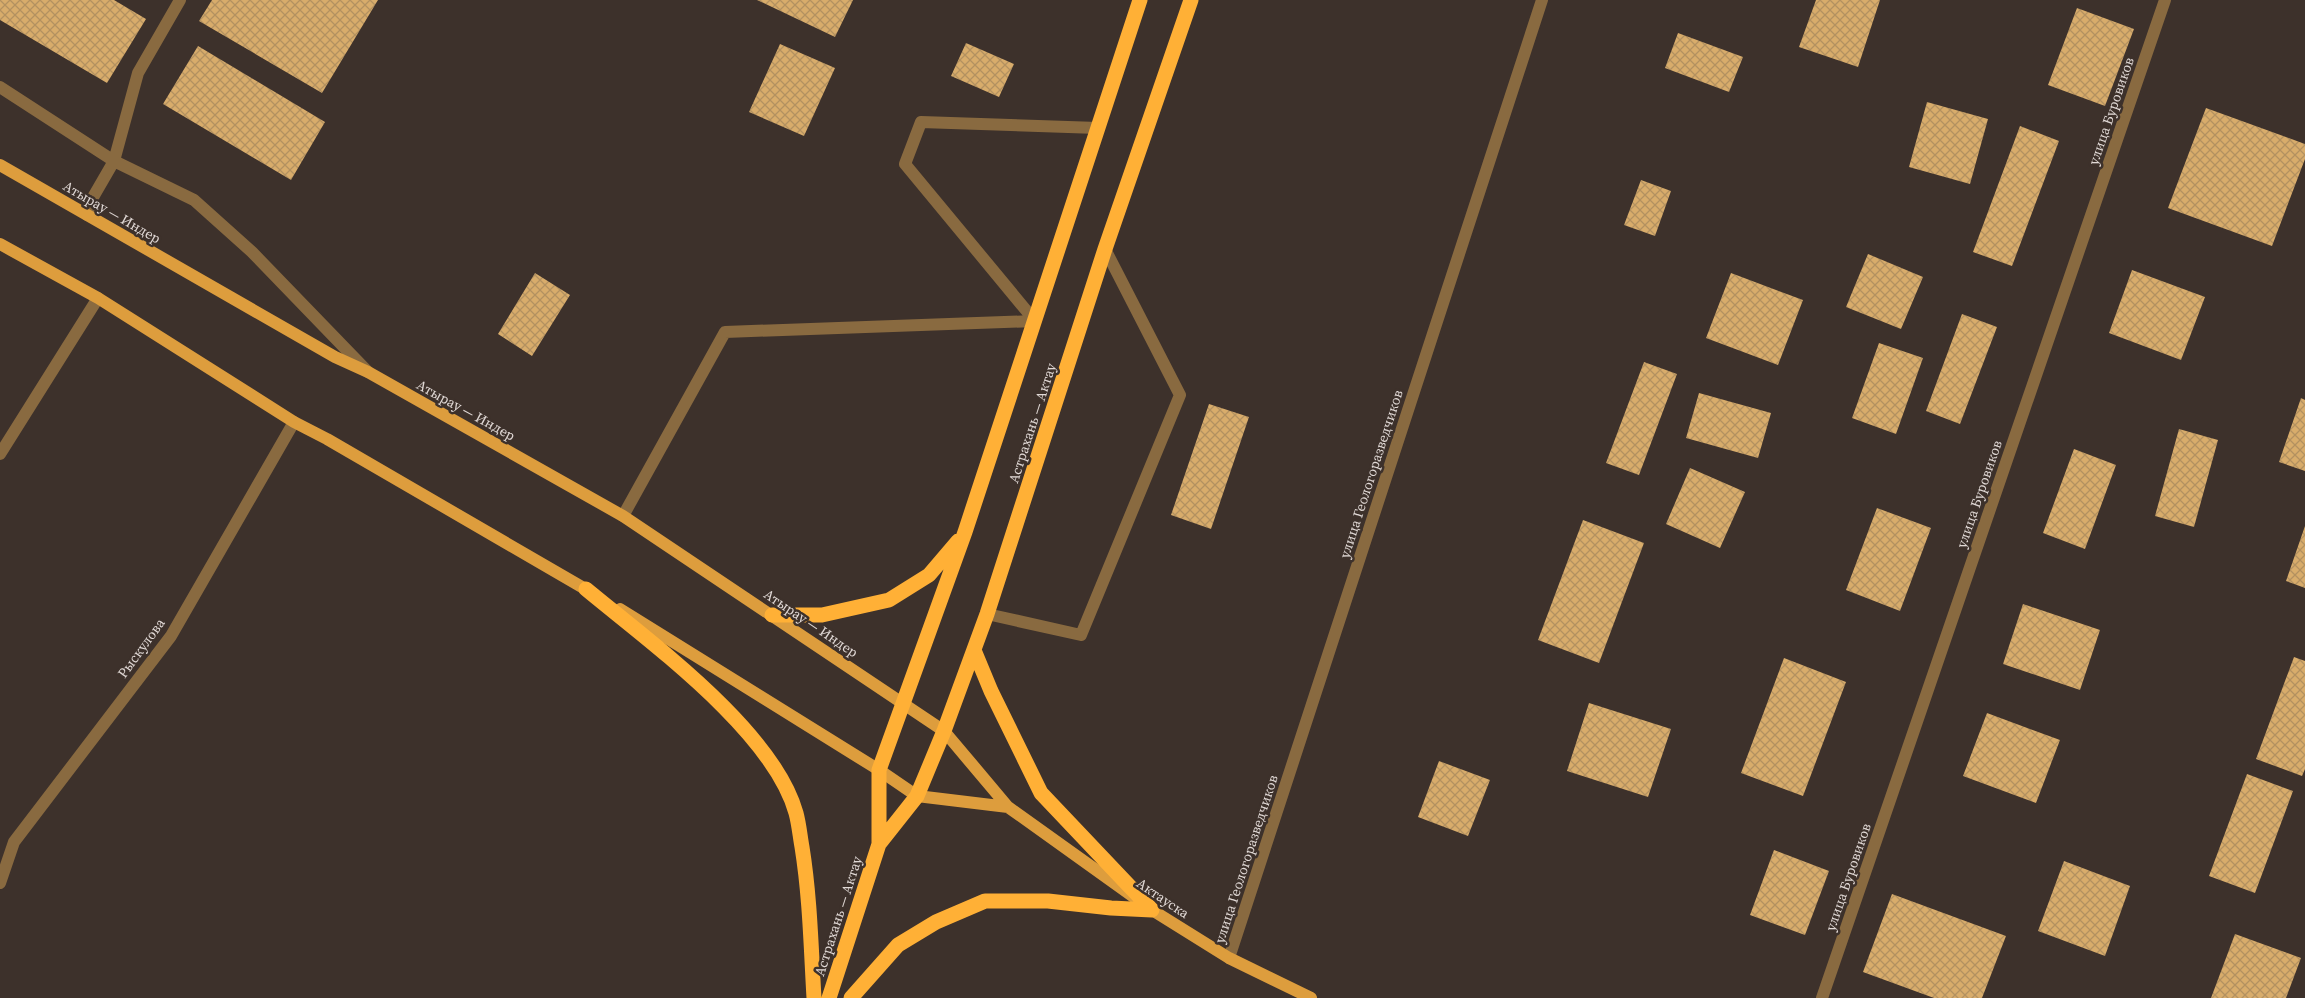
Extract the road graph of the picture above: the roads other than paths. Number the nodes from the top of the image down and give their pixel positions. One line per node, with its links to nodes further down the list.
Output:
1 (180, 0): 8 (street)
2 (1140, 0): 7 (highway, Астрахань — Актау)
3 (1191, 0): 12 (highway, Астрахань — Актау)
4 (1542, 0): 32 (street, улица Геологоразведчиков)
5 (2165, 0): 37 (street, улица Буровиков)
6 (0, 87): 8 (street)
7 (1098, 128): 14 (highway, Астрахань — Актау); 14 (street)
8 (114, 161): 10 (street); 15 (street)
9 (0, 165): 10 (main road, Атырау — Индер)
10 (87, 215): 15 (main road, Атырау — Индер)
11 (0, 244): 13 (main road)
12 (1105, 249): 21 (highway, Астрахань — Актау); 21 (street)
13 (98, 298): 16 (main road); 17 (street)
14 (1035, 321): 18 (street); 19 (highway, Астрахань — Актау)
15 (368, 372): 18 (main road, Атырау — Индер)
16 (294, 422): 20 (main road); 30 (street, Рыскулова)
17 (0, 454)
18 (623, 516): 22 (main road, Атырау — Индер)
19 (965, 532): 22 (highway); 24 (highway, Астрахань — Актау)
20 (586, 589): 26 (main road); 33 (highway)
21 (987, 614): 23 (highway, Астрахань — Актау)
22 (772, 615): 24 (main road, Атырау — Индер)
23 (974, 650): 25 (highway, Астрахань — Актау); 31 (highway)
24 (903, 703): 25 (main road, Актауска); 26 (highway, Астрахань — Актау)
25 (944, 731): 27 (highway, Астрахань — Актау); 28 (main road, Актауска)
26 (879, 770): 27 (main road, Актауска); 29 (highway, Астрахань — Актау)
27 (917, 796): 28 (main road, Актауска); 29 (highway, Астрахань — Актау)
28 (1008, 807): 31 (main road, Актауска)
29 (879, 844): 34 (highway, Астрахань — Актау)
30 (0, 883)
31 (1152, 910): 32 (main road, Актауска); 35 (highway)
32 (1229, 958): 36 (main road, Актауска)
33 (814, 998)
34 (828, 998)
35 (851, 998)
36 (1312, 998)
37 (1822, 998)

